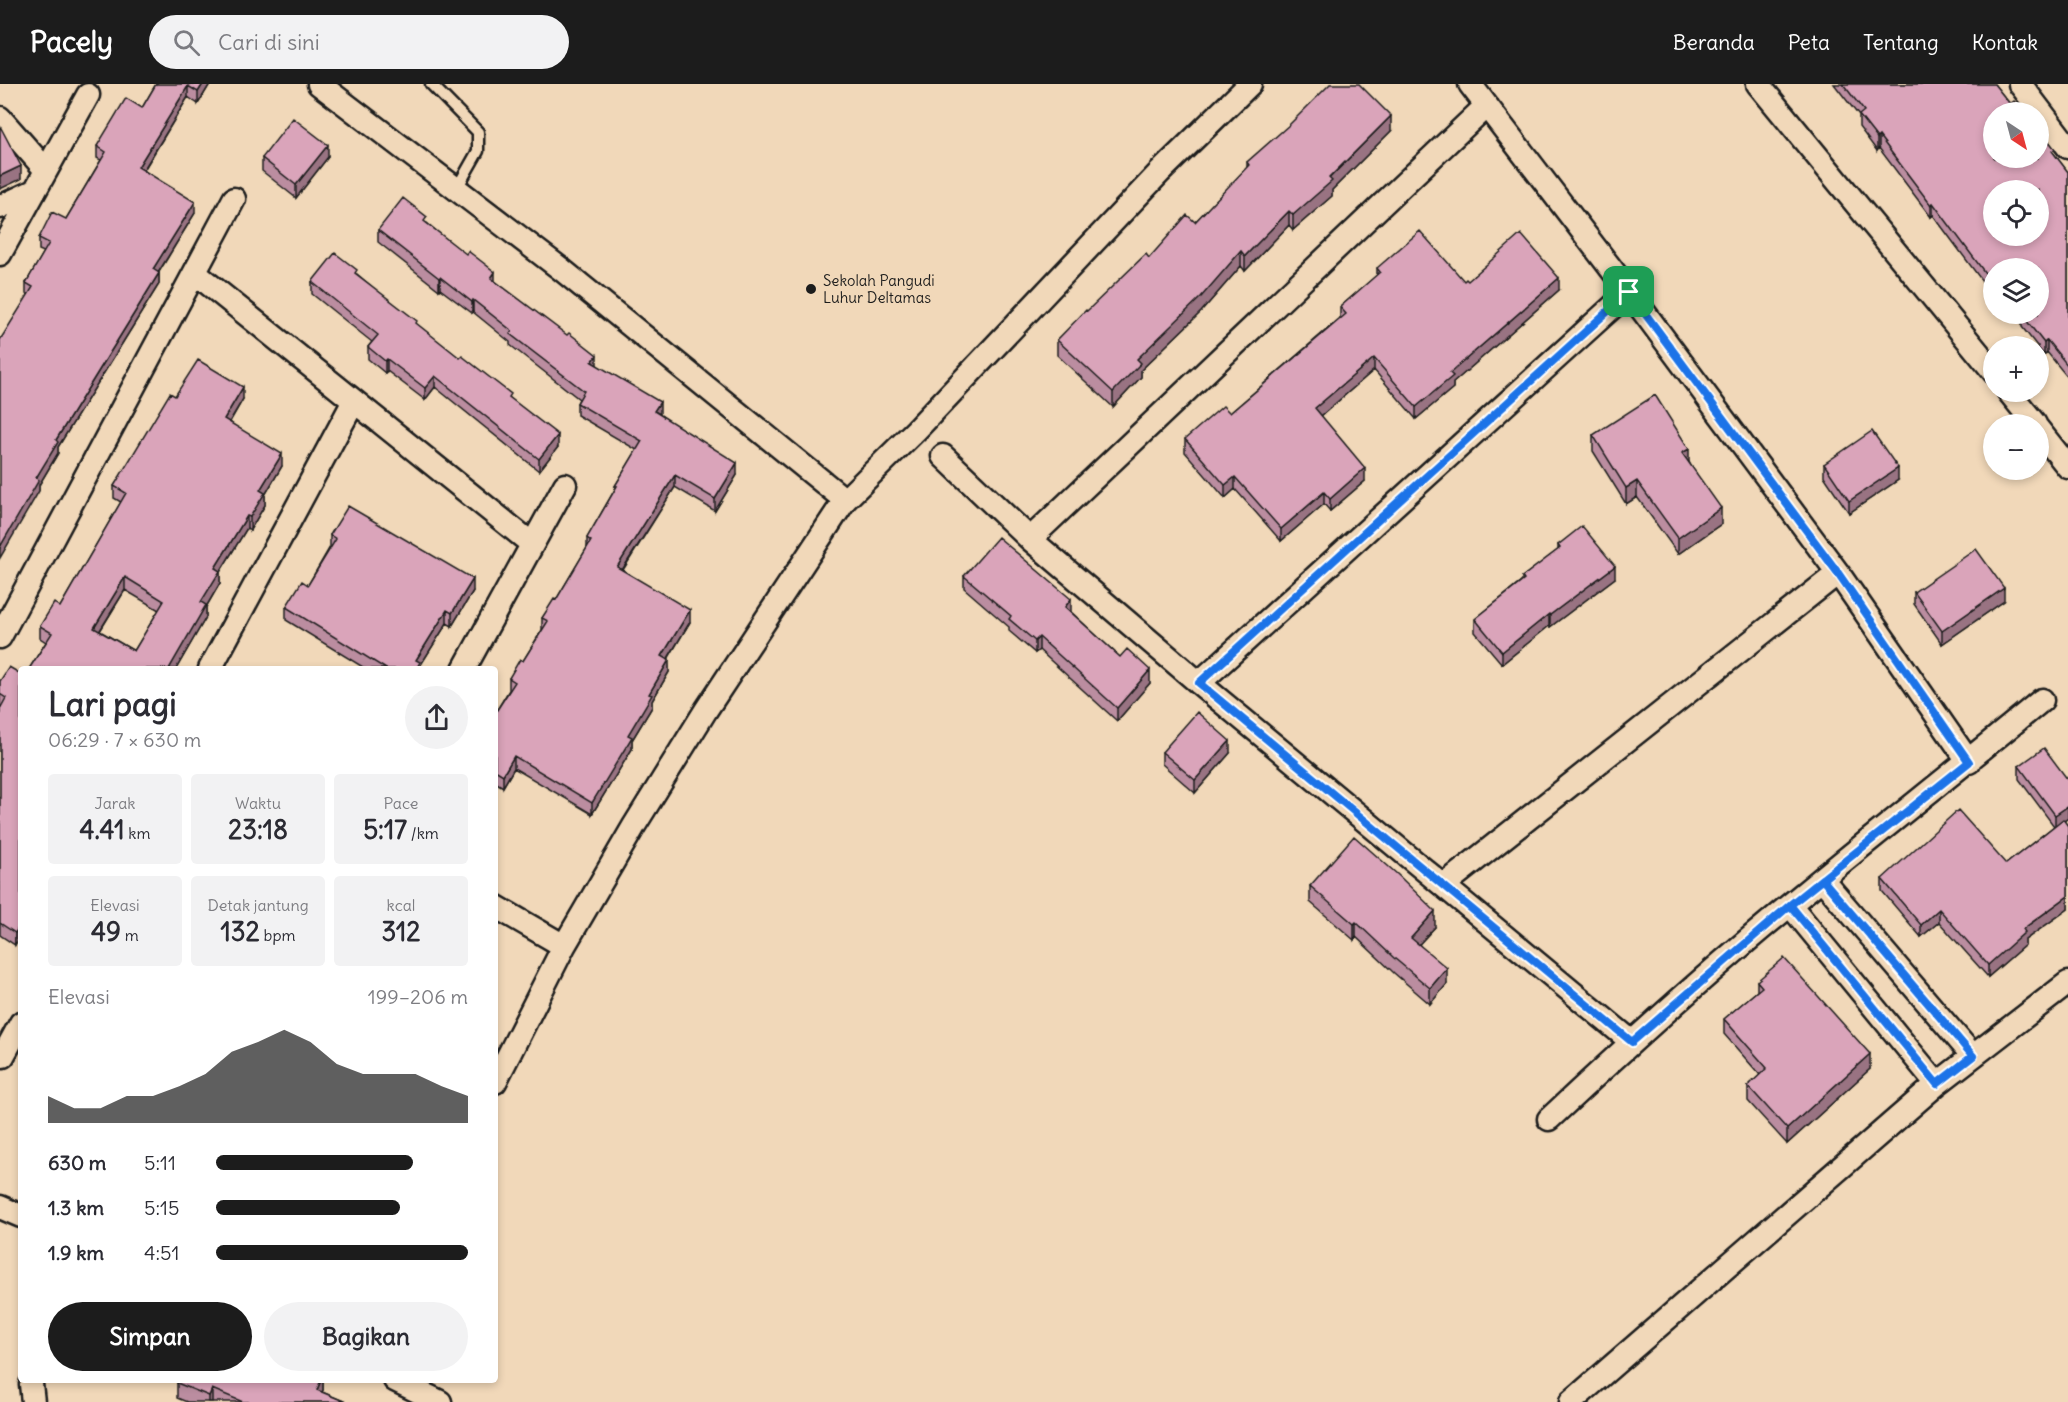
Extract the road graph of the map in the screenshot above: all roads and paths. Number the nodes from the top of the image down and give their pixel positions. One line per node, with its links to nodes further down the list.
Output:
1 (319, 84): 12 (street)
2 (431, 84): 12 (lane)
3 (1250, 84): 27 (street)
4 (1470, 84): 8 (street)
5 (1758, 84): 19 (street)
6 (2020, 84): 10 (street)
7 (88, 95): 11 (street)
8 (1486, 106): 18 (street); 28 (street)
9 (0, 118): 11 (street)
10 (2067, 143)
11 (45, 169): 13 (street)
12 (457, 189): 27 (street)
13 (32, 192): 15 (street); 16 (street)
14 (234, 199): 17 (street)
15 (0, 207)
16 (0, 254)
17 (195, 273): 20 (street); 31 (street)
18 (1629, 292): 30 (street); 34 (street)
19 (1983, 359)
20 (354, 401): 29 (street); 32 (street)
21 (2017, 402): 22 (street)
22 (2027, 414)
23 (2049, 443): 25 (street)
24 (943, 456): 28 (street)
25 (2068, 467)
26 (565, 485): 29 (street)
27 (845, 500): 41 (street)
28 (1030, 540): 34 (street)
29 (532, 544): 33 (street)
30 (1838, 573): 36 (street); 38 (street)
31 (0, 637)
32 (212, 666)
33 (466, 666)
34 (1199, 683): 38 (street)
35 (2042, 700): 36 (street)
36 (1969, 762): 37 (street)
37 (1822, 879): 39 (street); 45 (street)
38 (1444, 885): 44 (street)
39 (1790, 905): 44 (street); 48 (street)
40 (498, 908): 41 (street)
41 (564, 946): 47 (street)
42 (2068, 983): 45 (street)
43 (18, 1031): 46 (street)
44 (1632, 1042): 49 (street)
45 (1973, 1056): 48 (street)
46 (8, 1058)
47 (498, 1076)
48 (1937, 1084): 54 (street)
49 (1549, 1119)
50 (0, 1207): 51 (street)
51 (18, 1215)
52 (400, 1383): 53 (street)
53 (440, 1402)
54 (1571, 1402)

